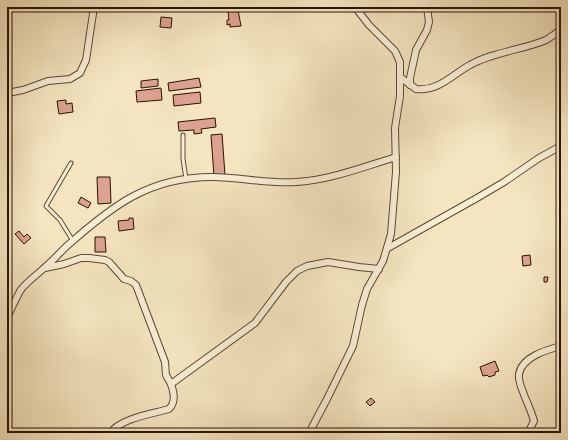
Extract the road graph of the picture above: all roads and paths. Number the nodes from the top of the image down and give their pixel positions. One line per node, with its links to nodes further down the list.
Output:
1 (94, 7): 7 (street)
2 (355, 7): 5 (street)
3 (427, 7): 6 (street)
4 (561, 30): 6 (street)
5 (400, 77): 6 (street); 10 (street)
6 (410, 85)
7 (7, 93)
8 (183, 136): 12 (lane)
9 (561, 146): 14 (street)
10 (396, 157): 12 (street); 14 (street)
11 (70, 163): 13 (lane)
12 (186, 179): 13 (street)
13 (73, 241): 15 (street)
14 (388, 248): 16 (street)
15 (45, 268): 17 (street); 19 (street)
16 (379, 269): 19 (street); 21 (street)
17 (7, 318)
18 (561, 346): 22 (street)
19 (171, 384): 20 (street)
20 (110, 433)
21 (309, 433)
22 (528, 433)

